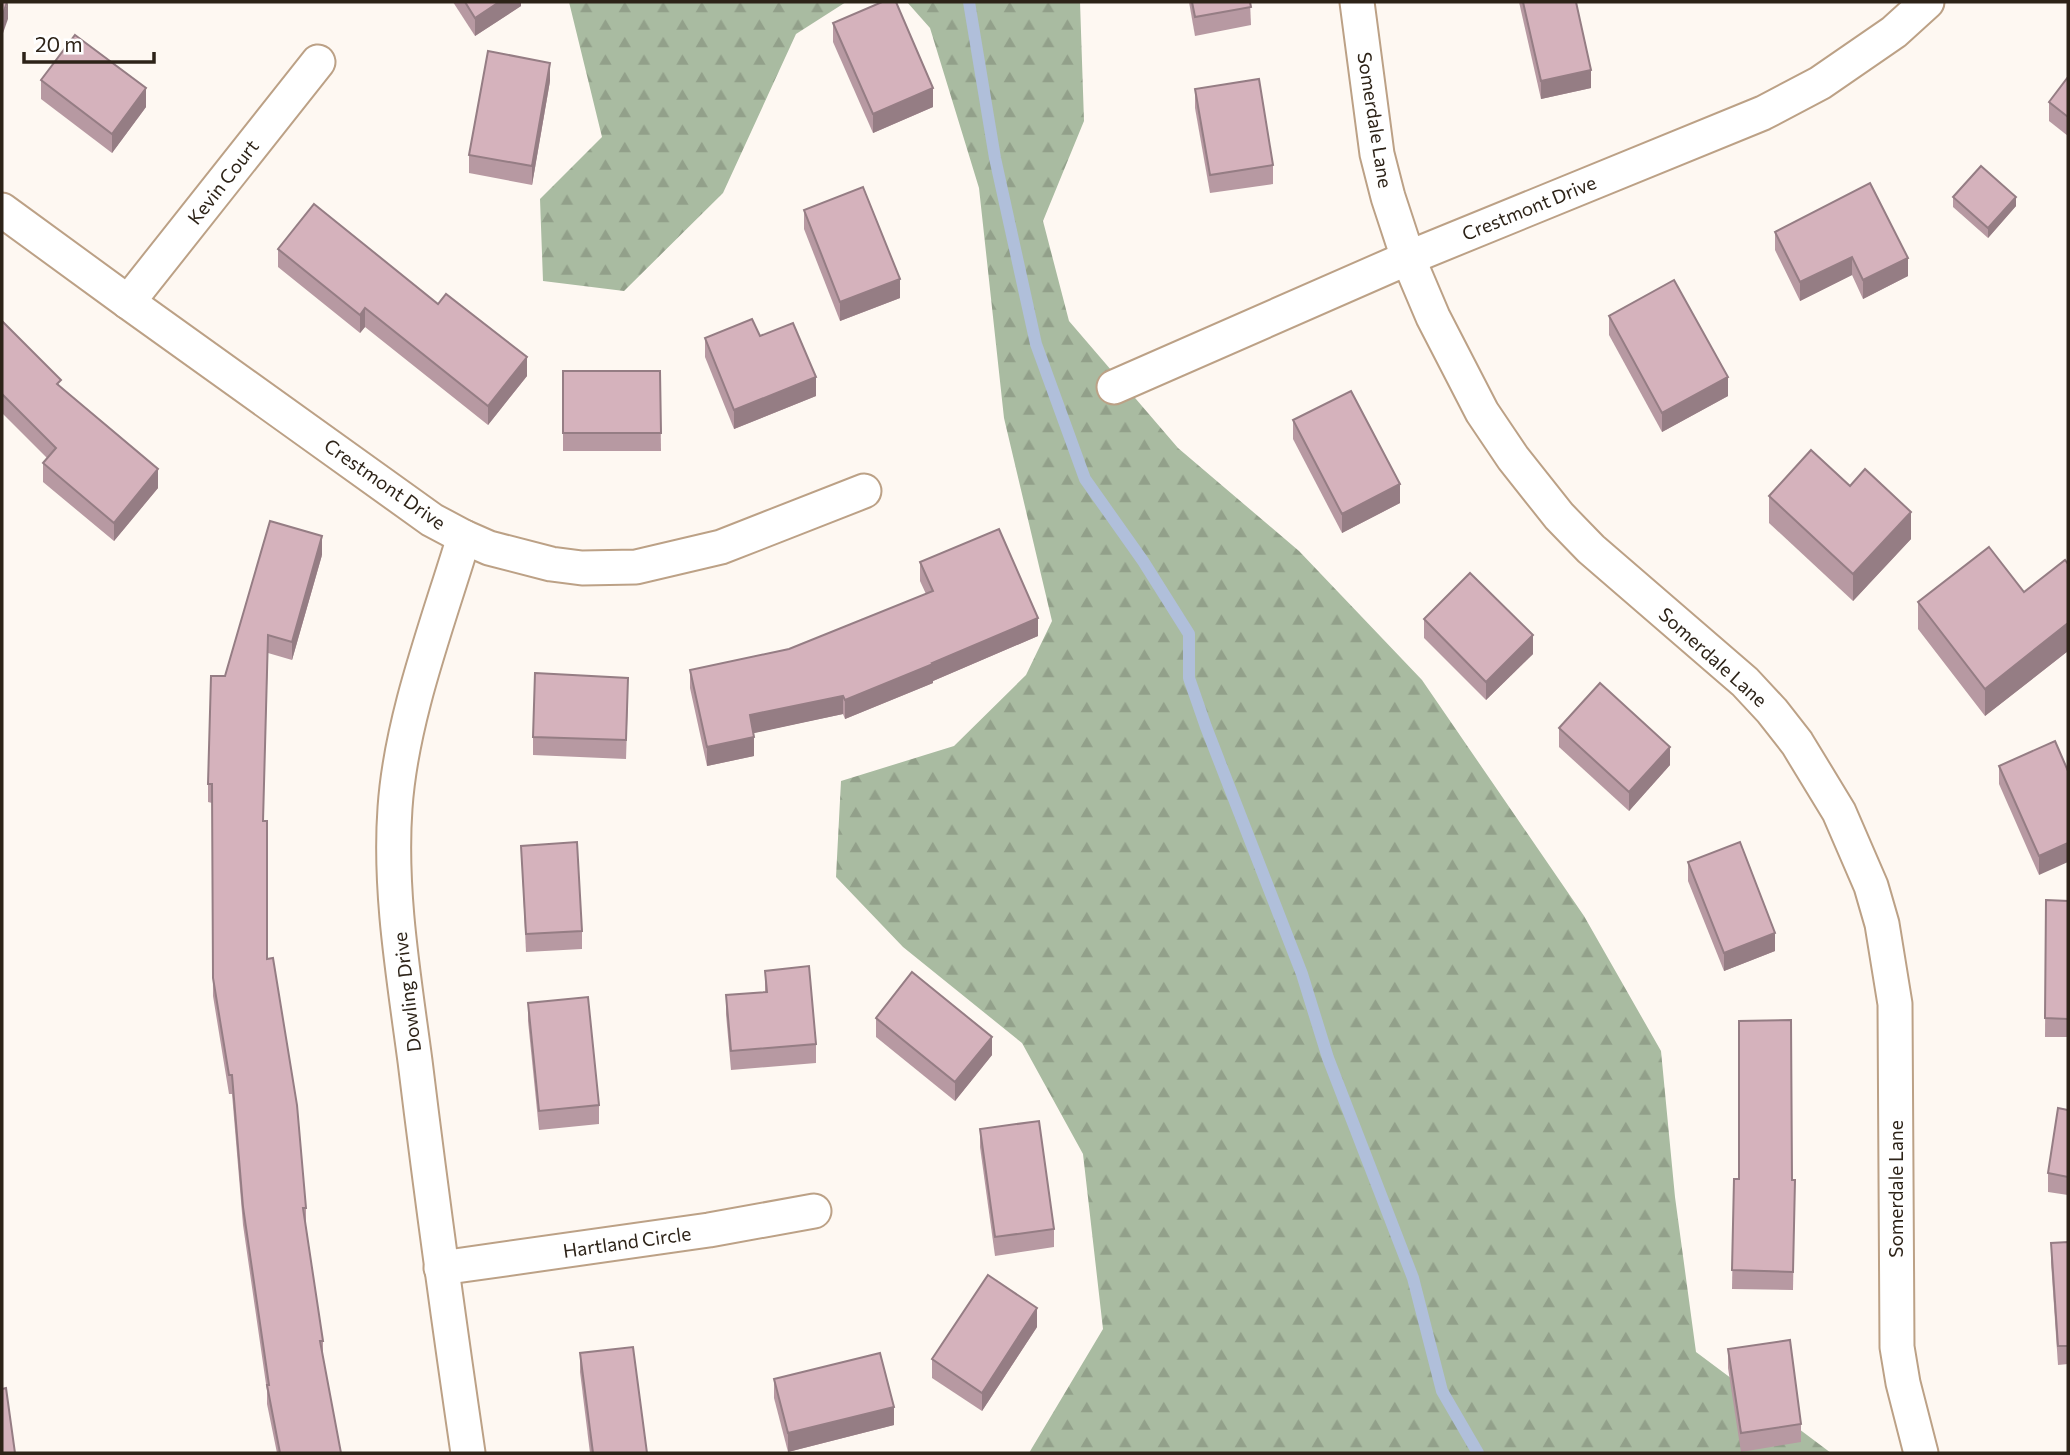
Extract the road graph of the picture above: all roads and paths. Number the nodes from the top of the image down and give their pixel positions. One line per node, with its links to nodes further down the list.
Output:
1 (1357, 2): 5 (street, Somerdale Lane)
2 (1927, 2): 5 (street, Crestmont Drive)
3 (318, 62): 6 (street, Kevin Court)
4 (2, 210): 6 (street, Crestmont Drive)
5 (1408, 258): 7 (street, Crestmont Drive); 13 (street, Somerdale Lane)
6 (128, 302): 9 (street, Crestmont Drive)
7 (1114, 387)
8 (864, 491): 9 (street, Crestmont Drive)
9 (464, 537): 11 (street, Dowling Drive)
10 (814, 1211): 11 (street, Hartland Circle)
11 (441, 1268): 12 (street, Dowling Drive)
12 (468, 1453)
13 (1921, 1453)

